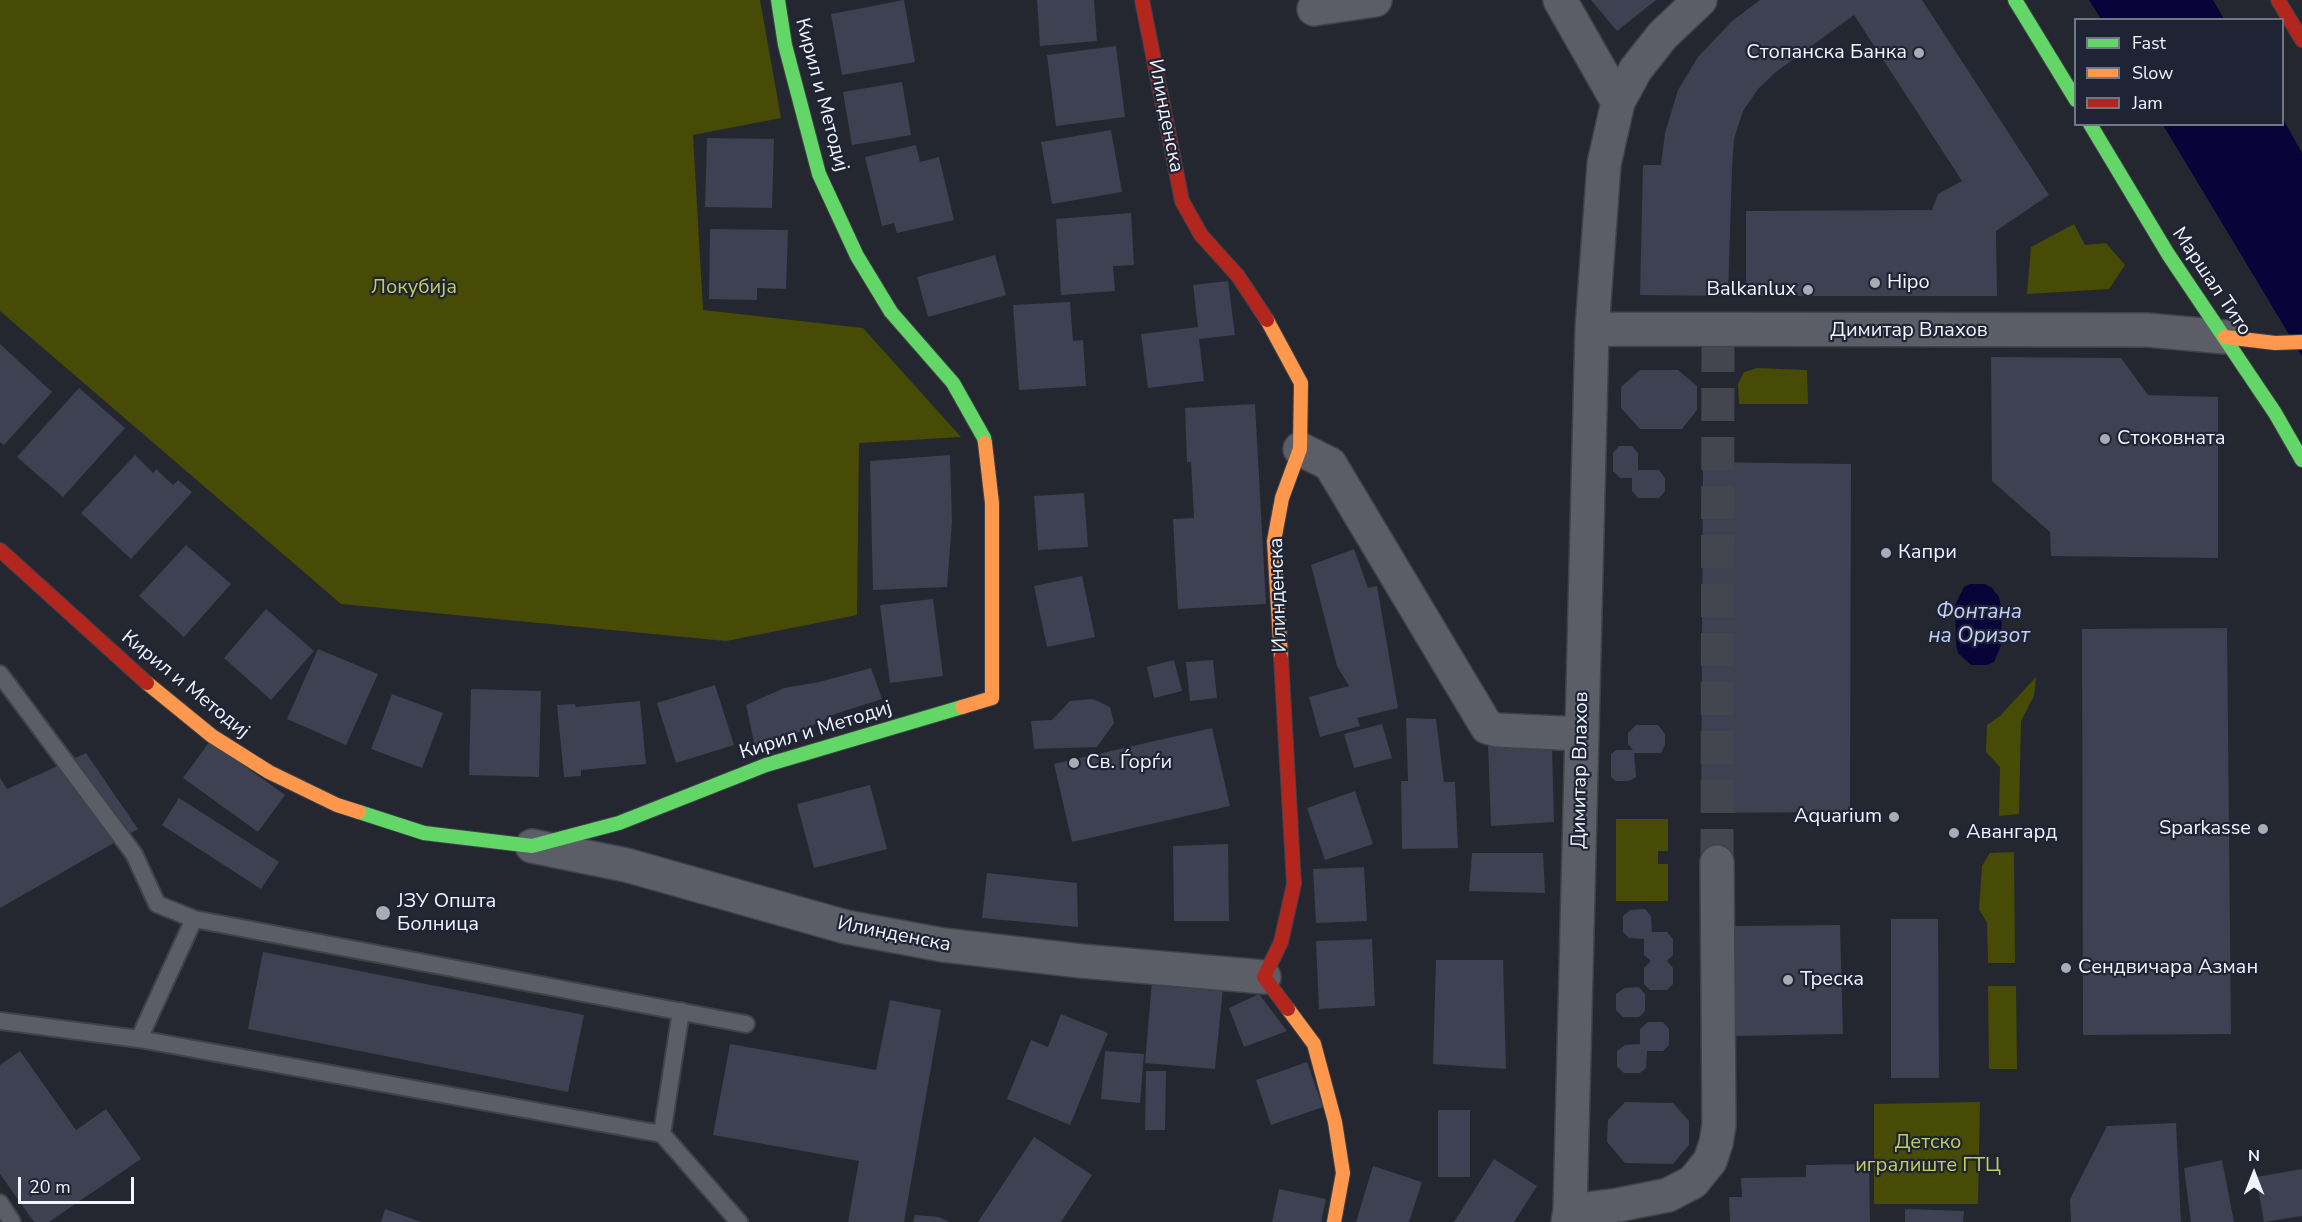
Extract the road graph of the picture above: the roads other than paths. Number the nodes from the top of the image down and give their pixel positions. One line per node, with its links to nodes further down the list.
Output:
1 (778, 0): 21 (street, Кирил и Методиј)
2 (1142, 0): 16 (street, Илинденска)
3 (1375, 0): 8 (street)
4 (1560, 0): 11 (street)
5 (1700, 0): 11 (street, Димитар Влахов)
6 (2015, 0): 10 (street)
7 (2278, 0): 9 (street)
8 (1314, 9)
9 (2302, 40)
10 (2074, 97)
11 (1618, 102): 13 (street, Димитар Влахов)
12 (2091, 126): 14 (street, Маршал Тито)
13 (1592, 328): 14 (street, Димитар Влахов); 20 (street, Димитар Влахов)
14 (2225, 337): 15 (street); 17 (street, Маршал Тито)
15 (2302, 342)
16 (1300, 449): 20 (street); 24 (street, Илинденска)
17 (2302, 460)
18 (0, 550): 21 (street, Кирил и Методиј)
19 (0, 674): 23 (lane)
20 (1582, 734): 31 (street, Димитар Влахов)
21 (532, 846): 24 (street, Илинденска)
22 (1717, 862): 31 (street, Димитар Влахов)
23 (194, 919): 25 (lane); 28 (lane)
24 (1264, 977): 34 (street)
25 (681, 1011): 27 (lane); 29 (lane)
26 (0, 1022): 28 (lane)
27 (746, 1024)
28 (139, 1039): 29 (lane)
29 (662, 1134): 33 (lane)
30 (0, 1203): 32 (lane)
31 (1569, 1216)
32 (12, 1222)
33 (738, 1222)
34 (1334, 1222)

